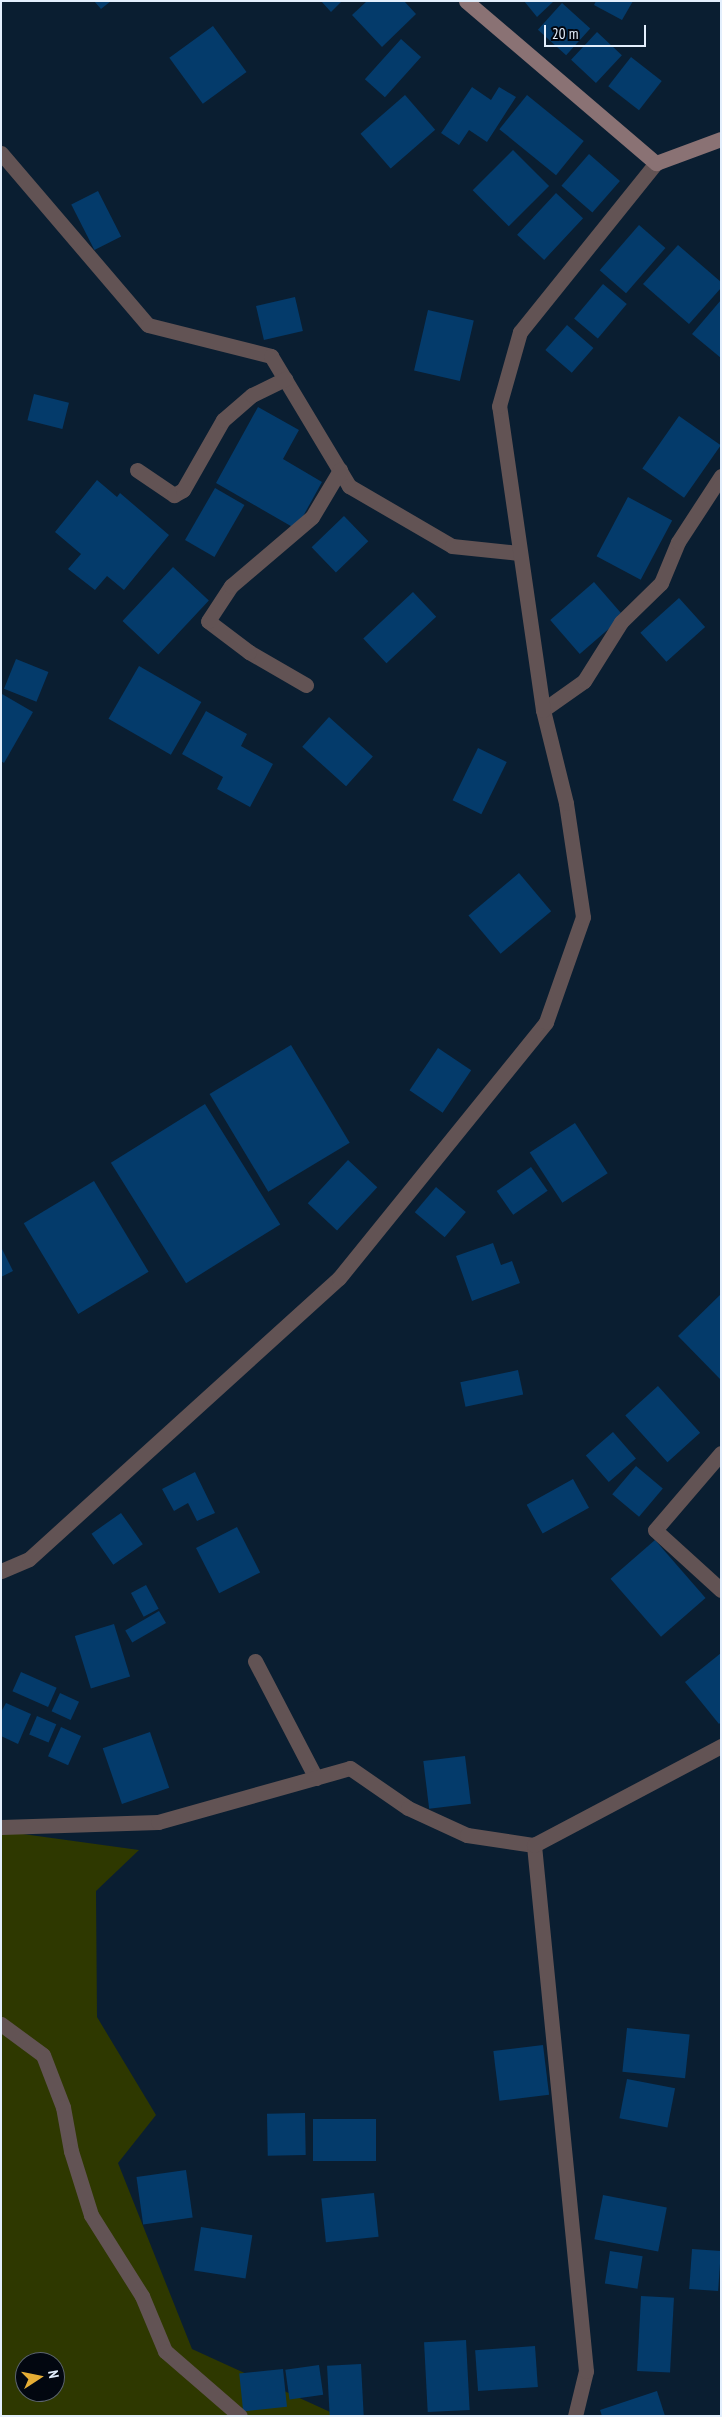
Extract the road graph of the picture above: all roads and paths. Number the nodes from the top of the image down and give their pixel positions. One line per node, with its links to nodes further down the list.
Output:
1 (466, 1): 4 (street)
2 (721, 139): 4 (street)
3 (1, 153): 5 (street)
4 (656, 163): 9 (street)
5 (285, 379): 6 (street); 7 (street)
6 (137, 470)
7 (340, 470): 9 (street); 10 (street)
8 (721, 476): 11 (street)
9 (519, 553): 11 (street)
10 (306, 685)
11 (543, 710): 13 (street)
12 (721, 1453): 14 (street)
13 (1, 1571)
14 (721, 1590)
15 (254, 1661): 17 (street)
16 (721, 1746): 19 (street)
17 (316, 1778): 18 (street); 19 (street)
18 (1, 1828)
19 (534, 1845): 22 (street)
20 (1, 2024): 21 (street)
21 (240, 2416)
22 (575, 2416)

